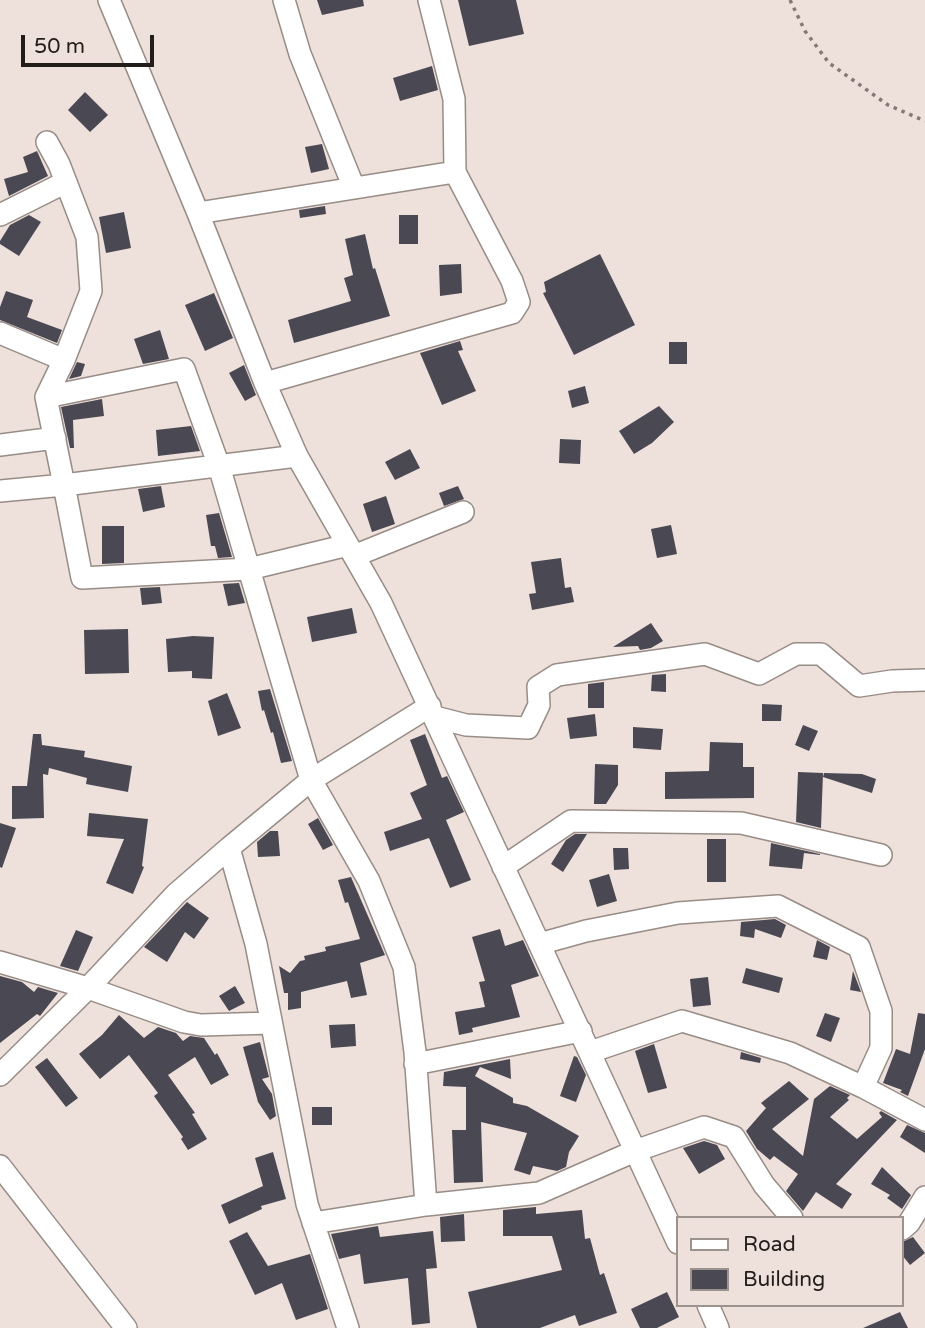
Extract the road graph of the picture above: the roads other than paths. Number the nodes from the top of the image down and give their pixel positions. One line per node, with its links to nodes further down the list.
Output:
1 (109, 0): 8 (street)
2 (284, 0): 7 (street)
3 (429, 0): 5 (street)
4 (47, 142): 6 (street)
5 (454, 172): 7 (street); 12 (street)
6 (66, 182): 9 (street); 11 (street)
7 (354, 188): 8 (street)
8 (198, 213): 12 (street)
9 (0, 215)
10 (0, 333): 11 (street)
11 (64, 360): 13 (street)
12 (264, 383): 16 (street)
13 (46, 397): 14 (street); 17 (street)
14 (55, 438): 15 (street); 18 (street)
15 (0, 445)
16 (297, 456): 17 (street); 21 (street)
17 (219, 466): 18 (street); 22 (street)
18 (64, 485): 19 (street); 22 (street)
19 (0, 491)
20 (463, 512): 21 (street)
21 (351, 550): 22 (street); 24 (street)
22 (249, 569): 25 (street)
23 (925, 680): 24 (street)
24 (432, 711): 25 (street); 28 (street)
25 (311, 780): 26 (street); 35 (street)
26 (229, 848): 31 (street); 32 (street)
27 (881, 855): 28 (street)
28 (503, 867): 29 (street)
29 (539, 944): 33 (street); 37 (street)
30 (0, 962): 31 (street)
31 (88, 988): 32 (street); 36 (street)
32 (271, 1023): 44 (street)
33 (581, 1031): 34 (street); 35 (street)
34 (590, 1052): 37 (street); 39 (street)
35 (415, 1064): 42 (street)
36 (0, 1075)
37 (863, 1087): 38 (street)
38 (925, 1120)
39 (635, 1151): 42 (street); 43 (street); 46 (street)
40 (0, 1166): 48 (street)
41 (925, 1196): 45 (street)
42 (426, 1205): 44 (street)
43 (790, 1216)
44 (313, 1223): 49 (street)
45 (904, 1227)
46 (676, 1239)
47 (709, 1307): 50 (street)
48 (126, 1328)
49 (348, 1328)
50 (718, 1328)

